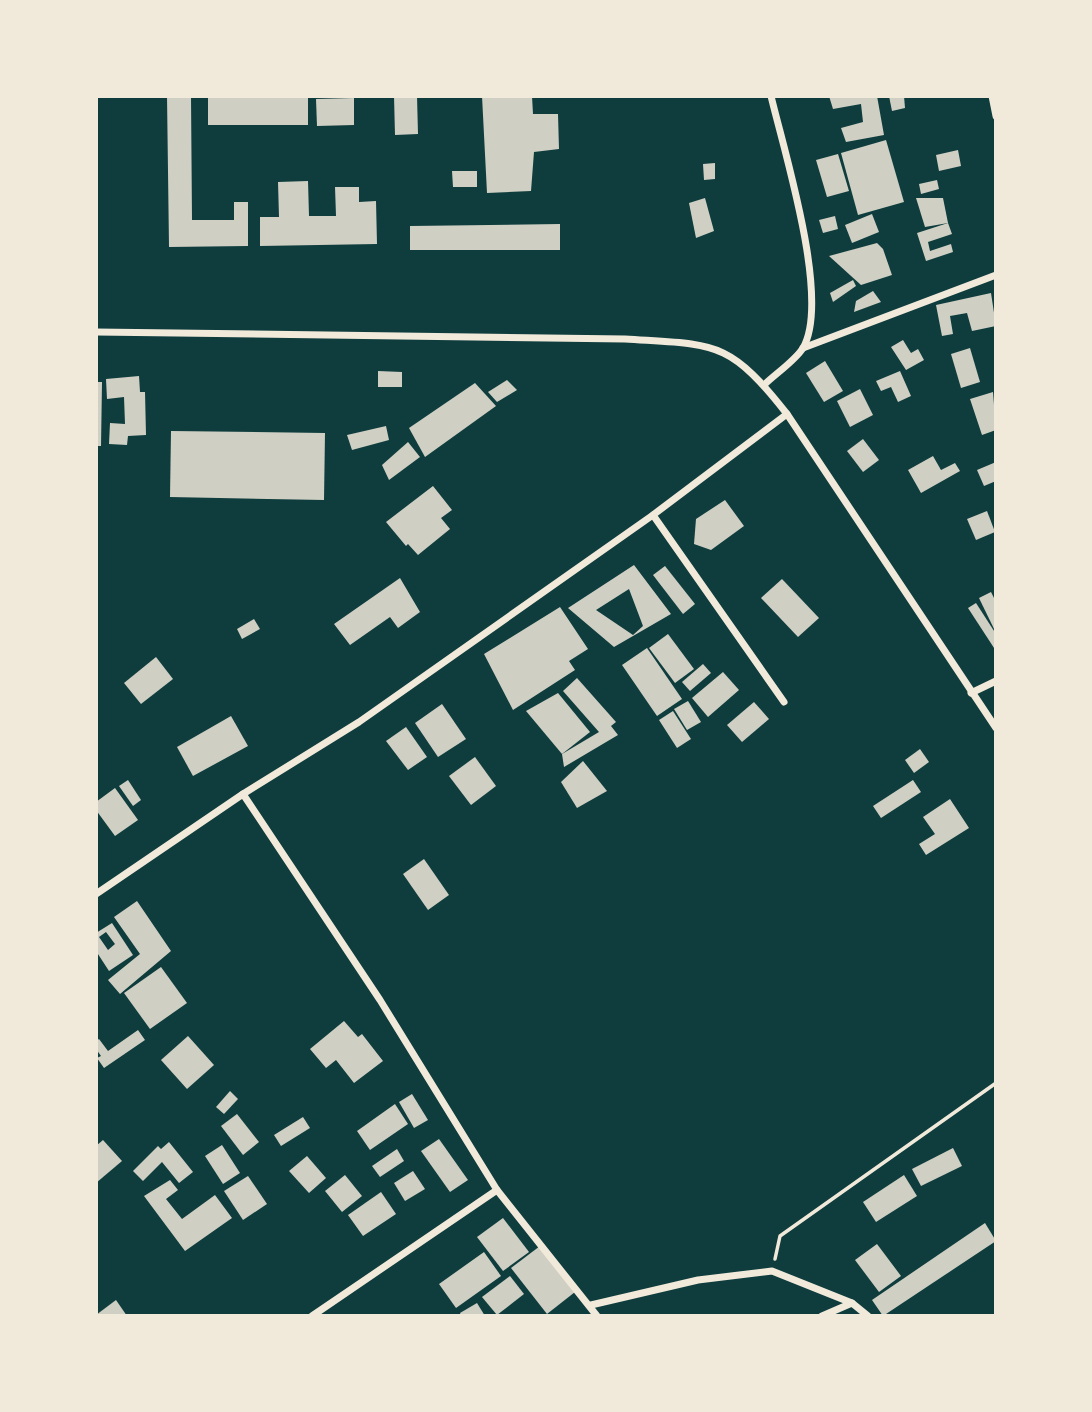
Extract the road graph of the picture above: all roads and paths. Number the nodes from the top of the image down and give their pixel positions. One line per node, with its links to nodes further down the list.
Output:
1 (771, 96): 6 (street)
2 (992, 96): 3 (street)
3 (996, 116)
4 (996, 275): 6 (street)
5 (96, 332): 7 (street)
6 (803, 348): 7 (street)
7 (764, 385): 8 (street)
8 (787, 414): 9 (street); 11 (street)
9 (653, 515): 12 (street); 14 (street)
10 (996, 681): 11 (street)
11 (971, 694): 13 (street)
12 (784, 702)
13 (996, 728)
14 (243, 794): 15 (street); 17 (street)
15 (96, 894)
16 (996, 1083): 18 (path)
17 (497, 1190): 20 (street); 21 (street)
18 (772, 1271): 19 (street); 20 (street)
19 (852, 1303): 23 (street); 24 (street)
20 (591, 1304): 22 (street)
21 (312, 1316)
22 (597, 1316)
23 (822, 1316)
24 (868, 1316)

